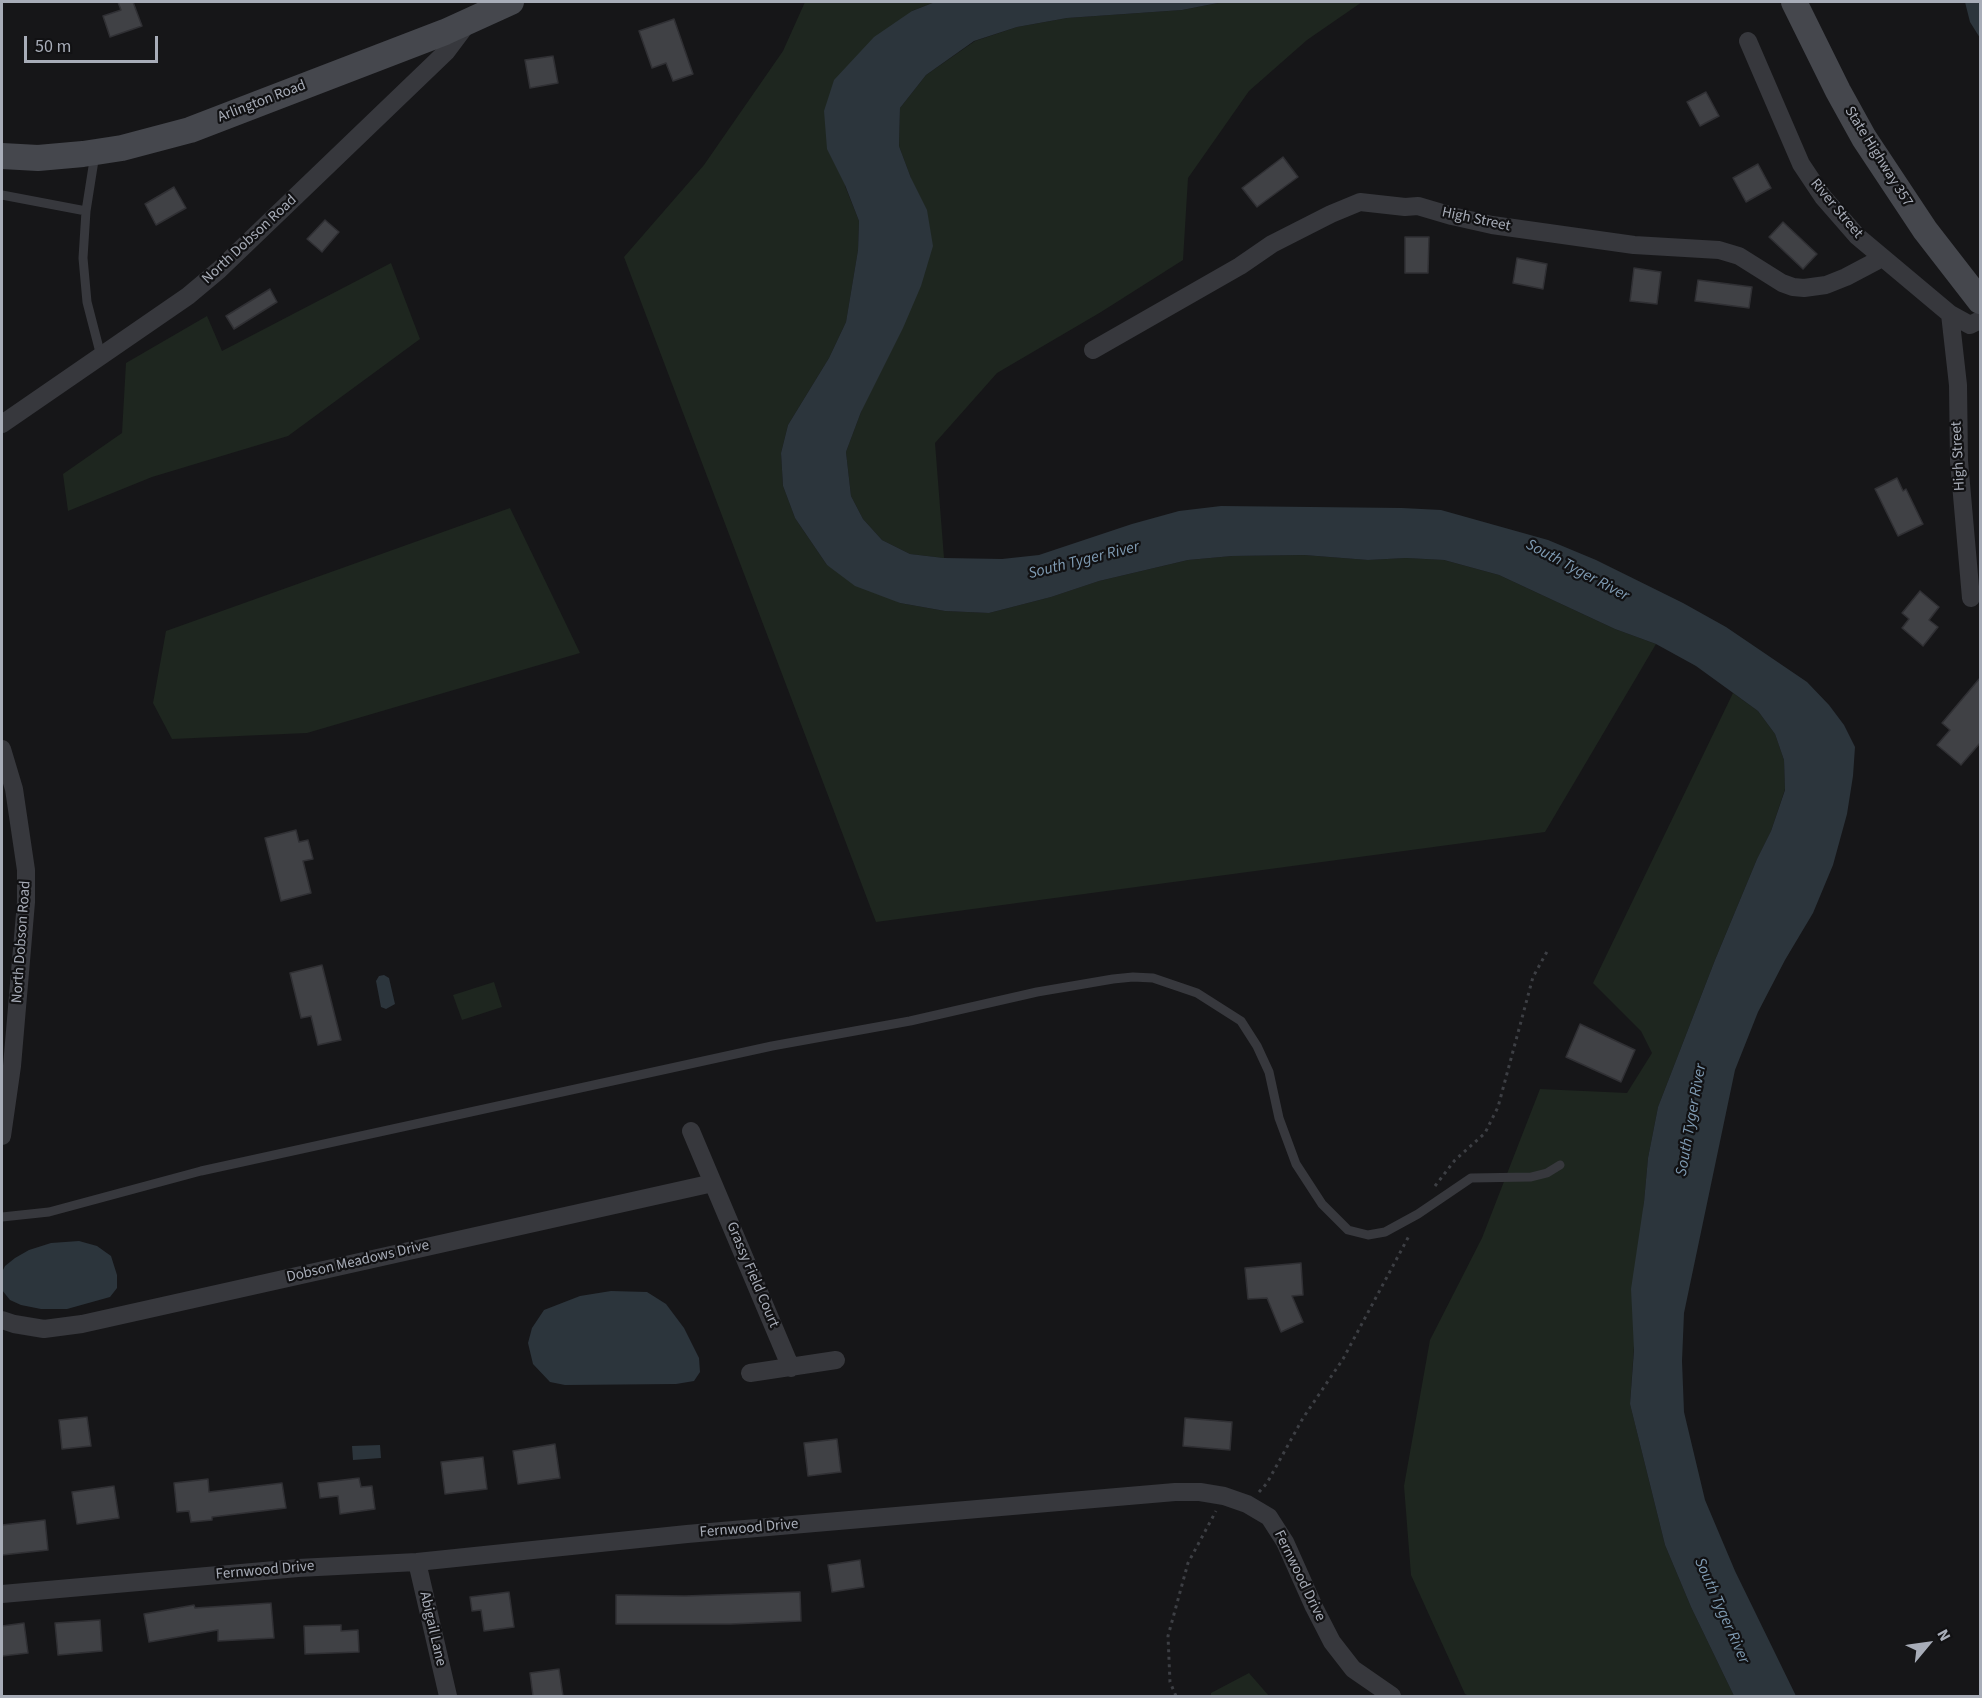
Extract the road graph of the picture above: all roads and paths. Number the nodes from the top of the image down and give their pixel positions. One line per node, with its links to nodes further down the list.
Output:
1 (511, 2): 3 (main road, Arlington Road)
2 (1794, 2): 10 (main road, State Highway 357)
3 (469, 21): 5 (main road, Arlington Road); 14 (street, North Dobson Road)
4 (1748, 41): 9 (street, River Street)
5 (96, 152): 6 (main road, Arlington Road); 8 (lane)
6 (2, 156)
7 (2, 195): 8 (lane)
8 (86, 211): 14 (lane)
9 (1882, 258): 11 (street, River Street); 13 (street, High Street)
10 (1980, 301)
11 (1950, 314): 12 (street, River Street); 16 (street, High Street)
12 (1980, 320)
13 (1094, 350)
14 (101, 356): 15 (street, North Dobson Road)
15 (2, 424)
16 (1971, 598)
17 (2, 749): 18 (street, North Dobson Road)
18 (6, 779): 20 (street, North Dobson Road)
19 (692, 1131): 22 (street, Grassy Field Court)
20 (2, 1136)
21 (1560, 1165): 23 (lane)
22 (713, 1183): 24 (street, Dobson Meadows Drive); 26 (street, Grassy Field Court)
23 (2, 1217)
24 (2, 1320)
25 (836, 1360): 26 (street)
26 (791, 1368): 27 (street)
27 (750, 1373)
28 (1224, 1496): 29 (street, Fernwood Drive); 32 (path); 33 (street, Fernwood Drive)
29 (417, 1562): 30 (street, Fernwood Drive); 31 (street, Abigail Lane)
30 (2, 1594)
31 (448, 1696)
32 (1176, 1696)
33 (1392, 1696)

